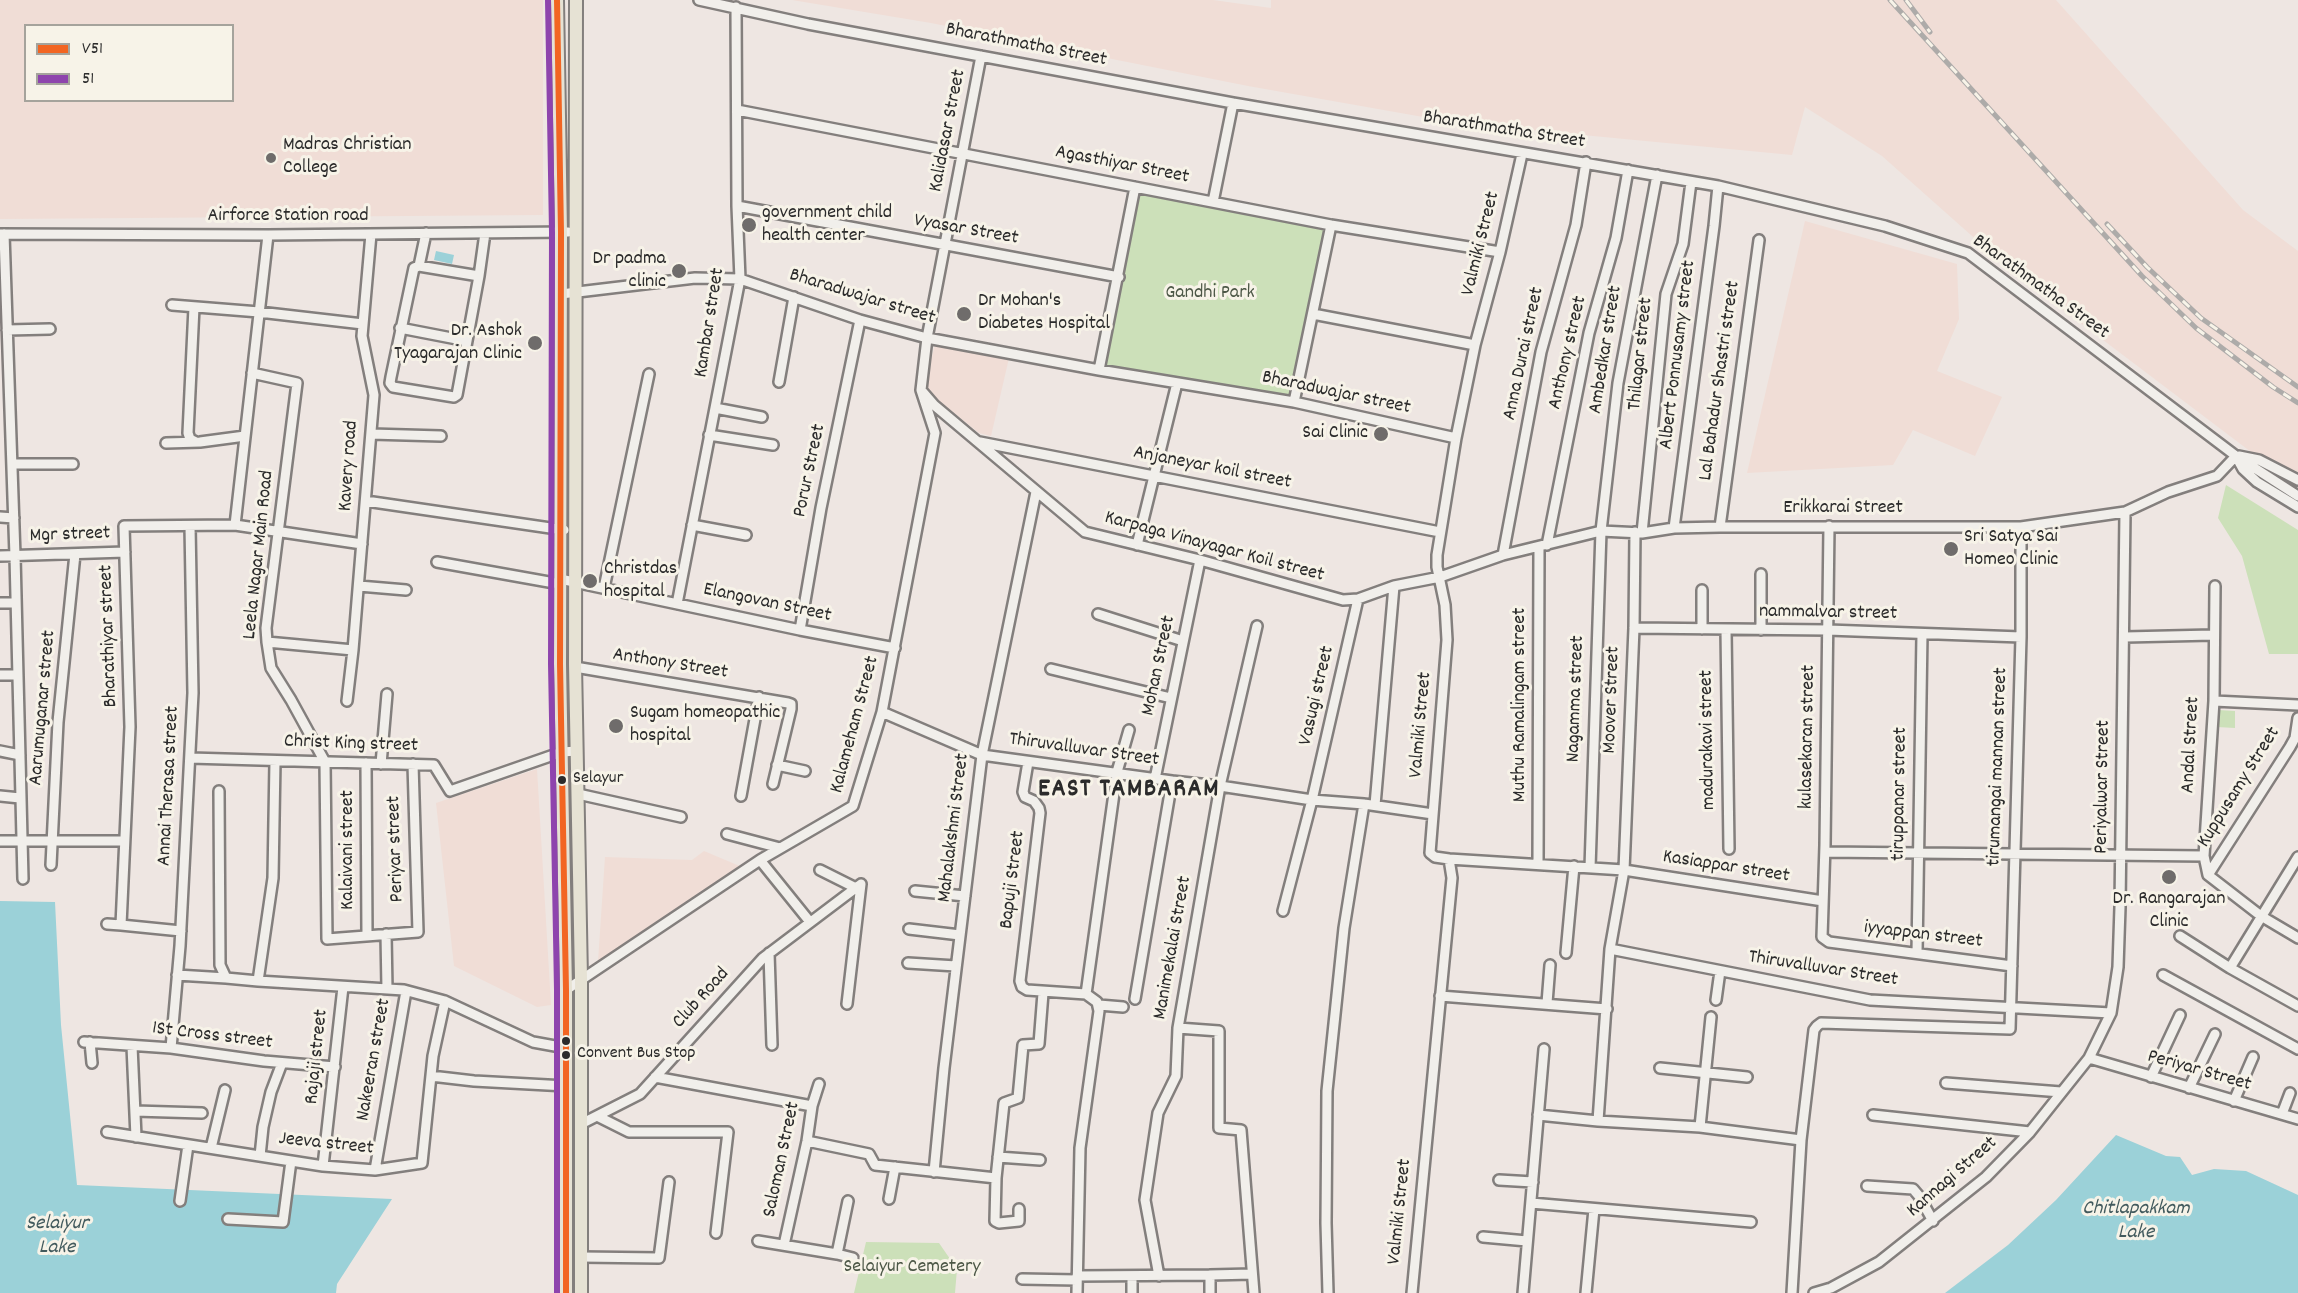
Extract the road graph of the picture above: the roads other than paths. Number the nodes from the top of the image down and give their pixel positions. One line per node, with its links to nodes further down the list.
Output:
1 (557, 0): 20 (main road)
2 (576, 0): 19 (main road)
3 (699, 0): 4 (street, Bharathmatha Street)
4 (736, 7): 5 (street, Bharathmatha Street); 7 (street, Kambar street)
5 (981, 56): 6 (street, Bharathmatha Street); 8 (street, Kalidasar Street)
6 (1233, 103): 9 (street, Bharathmatha Street); 16 (street)
7 (737, 110): 8 (street, Agasthiyar Street); 17 (street, Kambar street)
8 (962, 154): 15 (street, Agasthiyar Street); 27 (street, Kalidasar Street)
9 (1522, 154): 10 (street, Bharathmatha Street); 28 (street, Valmiki Street)
10 (1586, 162): 11 (street, Bharathmatha Street); 98 (street, Anna Durai street)
11 (1628, 170): 12 (street, Bharathmatha Street); 95 (street, Anthony street)
12 (1657, 175): 13 (street, Bharathmatha Street); 87 (street, Ambedkar street)
13 (1690, 182): 14 (street, Bharathmatha Street); 91 (street, Thilagar street)
14 (1718, 186): 67 (street, Bharathmatha Street); 85 (street, Albert Ponnusamy street)
15 (1135, 187): 16 (street, Agasthiyar Street); 31 (street)
16 (1213, 202): 18 (street, Agasthiyar Street)
17 (737, 206): 27 (street, Vyasar Street); 32 (street, Kambar street)
18 (1331, 225): 28 (street, Agasthiyar Street); 39 (street)
19 (576, 231): 20 (street, Airforce Station road); 33 (main road)
20 (561, 232): 21 (street, Airforce Station road); 34 (main road)
21 (485, 233): 24 (street, Airforce Station road); 30 (street)
22 (2, 234): 25 (street, Airforce Station road); 44 (street)
23 (371, 234): 24 (street, Airforce Station road); 25 (street, Airforce Station road); 41 (street, Kavery road)
24 (426, 234): 29 (street)
25 (268, 236): 38 (street)
26 (1759, 240): 83 (street, Lal Bahadur Shastri street)
27 (945, 246): 31 (street, Vyasar Street); 45 (street, Kalidasar Street)
28 (1500, 252): 47 (street, Valmiki Street)
29 (419, 266): 30 (street); 42 (street)
30 (479, 276): 46 (street)
31 (1119, 277): 49 (street)
32 (740, 279): 33 (street, Bharadwajar street); 35 (street, Bharadwajar street); 56 (street, Kambar street)
33 (576, 293): 34 (street, Bharadwajar street); 89 (main road)
34 (561, 294): 86 (main road)
35 (794, 297): 40 (street, Bharadwajar street); 52 (street)
36 (172, 305): 37 (street)
37 (194, 307): 38 (street); 63 (street)
38 (260, 312): 41 (street); 50 (street)
39 (1312, 314): 47 (street); 55 (street)
40 (860, 320): 45 (street, Bharadwajar street); 121 (street, Porur Street)
41 (363, 324): 58 (street, Kavery road)
42 (400, 328): 46 (street); 46 (street)
43 (50, 329): 44 (street)
44 (7, 330): 48 (street)
45 (927, 338): 49 (street, Bharadwajar street); 54 (street, Kalidasar Street)
46 (467, 341)
47 (1475, 345): 62 (street, Valmiki Street)
48 (4, 368): 68 (street)
49 (1099, 370): 53 (street, Bharadwajar street)
50 (252, 373): 60 (street); 88 (street, Leela Nagar Main Road)
51 (649, 374): 110 (street)
52 (778, 382)
53 (1177, 383): 55 (street, Bharadwajar street); 70 (street)
54 (921, 390): 64 (street, Karpaga Vinayagar Koil street); 131 (street, Kalameham Street)
55 (1294, 402): 62 (street, Bharadwajar street)
56 (715, 408): 57 (street); 59 (street, Kambar street)
57 (762, 417)
58 (371, 434): 61 (street); 74 (street, Kavery road)
59 (710, 435): 66 (street); 80 (street, Kambar street)
60 (245, 436): 63 (street); 79 (street)
61 (441, 436)
62 (1456, 438): 90 (street, Valmiki Street)
63 (196, 442): 65 (street)
64 (978, 442): 70 (street, Anjaneyar koil street); 72 (street, Karpaga Vinayagar Koil street)
65 (166, 443)
66 (773, 445)
67 (2236, 456): 71 (street); 73 (street); 75 (street); 76 (street, Erikkarai Street)
68 (12, 464): 69 (street); 78 (street)
69 (73, 464)
70 (1154, 476): 90 (street, Anjaneyar koil street); 94 (street)
71 (2298, 480)
72 (1036, 492): 94 (street, Karpaga Vinayagar Koil street); 150 (street, Mahalakshmi Street)
73 (2298, 496)
74 (366, 501): 86 (street); 93 (street, Kavery road)
75 (2298, 507)
76 (2125, 513): 84 (street, Erikkarai Street); 128 (street, Periyalwar Street)
77 (0, 517): 78 (street)
78 (14, 518): 100 (street)
79 (235, 525): 81 (street, Bharathiyar street); 88 (street, Bharathiyar street)
80 (692, 525): 92 (street); 116 (street, Kambar street)
81 (190, 526): 96 (street, Bharathiyar street); 151 (street, Annai Therasa street)
82 (1829, 526): 83 (street, Erikkarai Street); 84 (street, Erikkarai Street); 124 (street, kulasekaran street)
83 (1720, 527): 85 (street, Erikkarai Street)
84 (2021, 527): 127 (street, tirumangai mannan street)
85 (1674, 528): 91 (street, Erikkarai Street)
86 (561, 530): 89 (street); 105 (main road)
87 (1601, 531): 91 (street, Erikkarai Street); 95 (street, Erikkarai Street); 193 (street, Nagamma street)
88 (278, 532): 93 (street, Bharathiyar street); 130 (street, Leela Nagar Main Road)
89 (575, 532): 106 (main road)
90 (1440, 532): 104 (street, Valmiki Street)
91 (1639, 532): 119 (street, Moover Street)
92 (746, 535)
93 (362, 544): 107 (street, Kavery road)
94 (1137, 545): 101 (street, Karpaga Vinayagar Koil street)
95 (1543, 546): 98 (street, Erikkarai Street); 190 (street, Muthu Ramalingam street)
96 (125, 552): 97 (street, Mgr street); 177 (street, Bharathiyar street)
97 (75, 554): 100 (street, Mgr street); 179 (street, Aarumuganar street)
98 (1503, 555): 104 (street, Erikkarai Street)
99 (0, 556): 100 (street, Mgr street)
100 (15, 556): 115 (street)
101 (1200, 560): 113 (street, Karpaga Vinayagar Koil street); 129 (street, Mohan Street)
102 (437, 562): 105 (street, Elangovan Street)
103 (1761, 574): 123 (street)
104 (1440, 577): 108 (street, Karpaga Vinayagar Koil street); 173 (street, Valmiki Street)
105 (560, 581): 106 (street, Elangovan Street); 148 (main road)
106 (575, 582): 110 (street, Elangovan Street); 133 (main road)
107 (358, 586): 111 (street); 132 (street, Kavery road)
108 (1394, 586): 113 (street, Karpaga Vinayagar Koil street); 172 (street)
109 (2215, 586): 126 (street, Andal Street)
110 (604, 588): 116 (street, Elangovan Street)
111 (406, 590)
112 (1702, 590): 120 (street)
113 (1358, 599): 170 (street, Vasugi street)
114 (0, 603): 115 (street)
115 (16, 603): 136 (street)
116 (677, 604): 121 (street, Elangovan Street)
117 (1098, 614): 129 (street)
118 (1257, 626): 164 (street, Manimekalai Street)
119 (1634, 628): 120 (street, nammalvar street); 195 (street, Moover Street)
120 (1702, 629): 122 (street, nammalvar street)
121 (800, 630): 131 (street, Elangovan Street)
122 (1726, 630): 123 (street, nammalvar street); 181 (street, madurakavi street)
123 (1761, 630): 124 (street, nammalvar street)
124 (1828, 630): 125 (street, nammalvar street); 182 (street, kulasekaran street)
125 (1922, 634): 127 (street, nammalvar street); 184 (street, tiruppanar street)
126 (2213, 635): 128 (street); 141 (street, Andal Street)
127 (2020, 637): 183 (street, tirumangai mannan street)
128 (2125, 637): 185 (street, Periyalwar Street)
129 (1183, 641): 139 (street, Mohan Street)
130 (267, 642): 132 (street); 153 (street, Leela Nagar Main Road)
131 (895, 648): 143 (street, Kalameham Street)
132 (353, 650): 140 (street, Kavery road)
133 (575, 667): 138 (street, Anthony Street); 147 (main road)
134 (1051, 669): 139 (street)
135 (0, 675): 136 (street)
136 (18, 675): 149 (street)
137 (387, 694): 156 (street)
138 (759, 698): 158 (street, Anthony Street); 168 (street)
139 (1171, 698): 161 (street, Mohan Street)
140 (347, 701)
141 (2214, 701): 142 (street); 186 (street, Andal Street)
142 (2298, 705)
143 (882, 712): 150 (street, Thiruvalluvar Street); 180 (street, Kalameham Street)
144 (2298, 718): 196 (street, Kuppusamy Street)
145 (1129, 730): 160 (street)
146 (0, 751): 149 (street)
147 (577, 751): 148 (street); 166 (main road)
148 (562, 752): 157 (street, Christ King street); 232 (main road)
149 (20, 755): 169 (street)
150 (982, 755): 154 (street, Thiruvalluvar Street); 200 (street, Mahalakshmi Street)
151 (190, 758): 152 (street, Christ King street); 208 (street, Annai Therasa street)
152 (275, 761): 153 (street, Christ King street); 229 (street)
153 (325, 762): 155 (street, Christ King street); 211 (street)
154 (1028, 762): 160 (street, Thiruvalluvar Street); 234 (street, Bapuji Street)
155 (366, 763): 156 (street, Christ King street); 211 (street, Kalaivani street)
156 (381, 764): 157 (street, Christ King street)
157 (413, 764): 209 (street, Periyar street)
158 (777, 765): 159 (street); 163 (street)
159 (805, 771)
160 (1117, 772): 161 (street, Thiruvalluvar Street); 235 (street)
161 (1155, 779): 162 (street, Thiruvalluvar Street)
162 (1172, 782): 164 (street, Thiruvalluvar Street); 237 (street)
163 (773, 784)
164 (1220, 786): 170 (street, Thiruvalluvar Street); 250 (street, Manimekalai Street)
165 (219, 790): 227 (street)
166 (578, 794): 174 (street); 228 (main road)
167 (0, 796): 169 (street)
168 (741, 796)
169 (20, 798): 178 (street)
170 (1312, 800): 171 (street, Thiruvalluvar Street); 202 (street, Vasugi street)
171 (1364, 804): 172 (street, Thiruvalluvar Street); 337 (street)
172 (1375, 806): 173 (street, Thiruvalluvar Street)
173 (1433, 814): 188 (street, Valmiki Street)
174 (681, 817)
175 (727, 834): 180 (street)
176 (0, 841): 178 (street)
177 (124, 841): 179 (street); 206 (street, Bharathiyar street)
178 (22, 842): 179 (street); 197 (street)
179 (53, 842): 191 (street, Aarumuganar street)
180 (780, 848): 189 (street, Kalameham Street)
181 (1729, 849)
182 (1825, 852): 184 (street); 201 (street, kulasekaran street)
183 (2014, 853): 184 (street); 185 (street); 222 (street, tirumangai mannan street)
184 (1918, 854): 217 (street, tiruppanar street)
185 (2120, 855): 186 (street); 247 (street, Periyalwar Street)
186 (2204, 856): 196 (street)
187 (2298, 857): 203 (street)
188 (1449, 859): 190 (street, Kasiappar street); 236 (street, Valmiki Street)
189 (760, 860): 204 (street); 228 (street, Kalameham Street)
190 (1538, 864): 192 (street, Kasiappar street)
191 (51, 865)
192 (1574, 866): 193 (street, Kasiappar street); 216 (street)
193 (1590, 868): 195 (street, Kasiappar street)
194 (819, 870): 198 (street)
195 (1624, 870): 201 (street, Kasiappar street); 215 (street)
196 (2208, 875): 203 (street)
197 (22, 879)
198 (859, 886): 204 (street, Club Road); 240 (street)
199 (915, 891): 200 (street)
200 (965, 896): 210 (street, Mahalakshmi Street)
201 (1823, 901): 214 (street, kulasekaran street)
202 (1283, 911)
203 (2260, 916): 213 (street); 223 (street)
204 (810, 922): 218 (street, Club Road)
205 (107, 924): 206 (street)
206 (122, 925): 208 (street)
207 (909, 929): 210 (street)
208 (181, 931): 225 (street, Annai Therasa street)
209 (386, 934): 211 (street); 231 (street)
210 (960, 935): 221 (street, Mahalakshmi Street)
211 (367, 936)
212 (2180, 936): 223 (street)
213 (2298, 938)
214 (1829, 942): 217 (street, iyyappan street)
215 (1610, 949): 224 (street, Thiruvalluvar Street); 246 (street)
216 (1566, 953)
217 (1917, 953): 222 (street, iyyappan street)
218 (766, 956): 252 (street); 266 (street, Club Road)
219 (908, 963): 221 (street)
220 (1550, 964): 241 (street)
221 (956, 966): 302 (street, Mahalakshmi Street)
222 (2012, 966): 245 (street, tirumangai mannan street)
223 (2230, 968): 243 (street)
224 (1720, 971): 238 (street); 245 (street, Thiruvalluvar Street)
225 (177, 975): 227 (street); 254 (street, Annai Therasa street)
226 (2163, 975): 257 (street)
227 (226, 978): 229 (street)
228 (581, 978): 232 (street, Kalameham Street); 286 (main road)
229 (258, 981): 230 (street)
230 (343, 987): 231 (street); 262 (street, Rajaji street)
231 (387, 989): 233 (street)
232 (566, 990): 255 (main road)
233 (406, 991): 239 (street); 301 (street, Nakeeran street)
234 (1043, 993): 235 (street, Bapuji Street); 296 (street)
235 (1086, 994): 242 (street)
236 (1440, 996): 241 (street); 338 (street, Valmiki Street)
237 (1136, 999)
238 (1716, 1000)
239 (445, 1001): 255 (street); 265 (street, Jeeva street)
240 (847, 1004)
241 (1547, 1004): 246 (street)
242 (1099, 1005): 244 (street); 329 (street)
243 (2298, 1006)
244 (1123, 1007)
245 (2011, 1007): 247 (street, Thiruvalluvar Street); 291 (street, tirumangai mannan street)
246 (1607, 1009): 285 (street)
247 (2111, 1013): 258 (street, Periyalwar Street)
248 (2180, 1015): 268 (street)
249 (1712, 1017): 264 (street)
250 (1178, 1028): 325 (street); 328 (street, Manimekalai Street)
251 (2215, 1034): 272 (street)
252 (772, 1045)
253 (132, 1046): 254 (street, 1St Cross street); 260 (street, 1St Cross street); 278 (street)
254 (171, 1048): 261 (street, 1St Cross street)
255 (566, 1048): 271 (main road)
256 (1544, 1049): 281 (street)
257 (2298, 1049)
258 (2090, 1058): 268 (street, Periyar Street); 274 (street, Kannagi Street)
259 (2253, 1058): 276 (street)
260 (92, 1063)
261 (282, 1063): 262 (street, 1St Cross street); 295 (street)
262 (335, 1067): 299 (street, Rajaji street)
263 (1660, 1068): 264 (street)
264 (1706, 1072): 267 (street); 287 (street)
265 (431, 1076): 271 (street); 301 (street, Jeeva street)
266 (655, 1077): 277 (street); 283 (street, Club Road)
267 (1747, 1077)
268 (2151, 1077): 272 (street, Periyar Street)
269 (1946, 1083): 274 (street)
270 (819, 1084): 277 (street, Saloman Street)
271 (566, 1086): 331 (main road)
272 (2189, 1088): 276 (street, Periyar Street)
273 (225, 1090): 294 (street)
274 (2061, 1092): 289 (street, Kannagi Street)
275 (2290, 1093): 280 (street)
276 (2234, 1101): 280 (street, Periyar Street)
277 (812, 1106): 292 (street, Saloman Street)
278 (135, 1111): 279 (street); 290 (street)
279 (202, 1113)
280 (2282, 1114): 284 (street, Periyar Street)
281 (1538, 1115): 285 (street); 306 (street)
282 (1873, 1115): 289 (street)
283 (597, 1116): 286 (street, Club Road); 317 (street)
284 (2298, 1119)
285 (1598, 1121): 287 (street)
286 (581, 1124): 323 (main road)
287 (1700, 1127): 291 (street)
288 (107, 1132): 290 (street, Jeeva street)
289 (2030, 1132): 315 (street, Kannagi Street)
290 (136, 1137): 293 (street, Jeeva street)
291 (1801, 1140): 341 (street)
292 (807, 1141): 300 (street); 321 (street, Saloman Street)
293 (188, 1145): 294 (street, Jeeva street); 309 (street)
294 (211, 1148): 295 (street, Jeeva street)
295 (260, 1156): 298 (street, Jeeva street)
296 (998, 1157): 297 (street); 303 (street)
297 (1040, 1160)
298 (291, 1161): 299 (street, Jeeva street); 314 (street)
299 (323, 1166): 301 (street, Jeeva street)
300 (895, 1167): 302 (street); 308 (street)
301 (375, 1170)
302 (934, 1172): 303 (street)
303 (996, 1178): 312 (street)
304 (1498, 1180): 306 (street)
305 (669, 1182): 323 (street)
306 (1533, 1182): 311 (street)
307 (1867, 1186): 315 (street)
308 (889, 1198)
309 (180, 1201)
310 (848, 1202): 322 (street)
311 (1531, 1203): 313 (street); 320 (street)
312 (1019, 1209)
313 (1594, 1209): 316 (street); 340 (street)
314 (228, 1219)
315 (1933, 1221): 342 (street, Kannagi Street)
316 (1750, 1222)
317 (716, 1233)
318 (1483, 1237): 320 (street)
319 (758, 1240): 321 (street)
320 (1527, 1241): 339 (street)
321 (784, 1245): 322 (street)
322 (837, 1254): 324 (street)
323 (581, 1257): 332 (main road)
324 (853, 1258)
325 (1252, 1274): 326 (street); 336 (street)
326 (1210, 1275): 328 (street); 335 (street)
327 (1132, 1276): 328 (street); 329 (street); 334 (street)
328 (1159, 1276)
329 (1077, 1278): 330 (street); 333 (street)
330 (1022, 1279)
331 (566, 1293)
332 (581, 1293)
333 (1077, 1293)
334 (1132, 1293)
335 (1210, 1293)
336 (1254, 1293)
337 (1328, 1293)
338 (1412, 1293)
339 (1523, 1293)
340 (1586, 1293)
341 (1792, 1293)
342 (1814, 1293)

